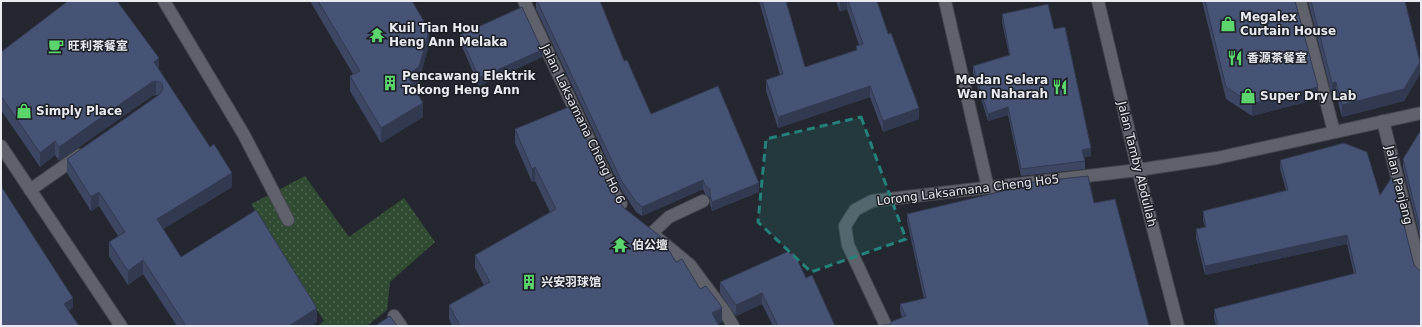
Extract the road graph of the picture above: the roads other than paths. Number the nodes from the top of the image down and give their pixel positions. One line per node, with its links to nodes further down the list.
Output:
1 (164, 1): 16 (street)
2 (524, 1): 15 (street, Jalan Laksamana Cheng Ho 6)
3 (945, 1): 12 (street)
4 (1098, 1): 11 (street, Jalan Tamby Abdullah)
5 (1300, 1): 8 (street)
6 (1421, 113): 7 (street, Lorong Laksamana Cheng Ho5)
7 (1383, 121): 8 (street, Lorong Laksamana Cheng Ho5); 19 (street, Jalan Panjang)
8 (1334, 132): 11 (street, Lorong Laksamana Cheng Ho5)
9 (1, 146): 13 (street)
10 (87, 150): 13 (street)
11 (1138, 170): 12 (street, Lorong Laksamana Cheng Ho5); 25 (street, Jalan Tamby Abdullah)
12 (988, 188): 24 (street, Lorong Laksamana Cheng Ho5)
13 (30, 190): 21 (street)
14 (703, 201): 18 (street)
15 (626, 211)
16 (288, 220)
17 (641, 225): 18 (street)
18 (652, 233): 23 (street)
19 (1421, 272)
20 (394, 316): 22 (street)
21 (121, 326)
22 (401, 326)
23 (733, 326)
24 (886, 326)
25 (1178, 326)

